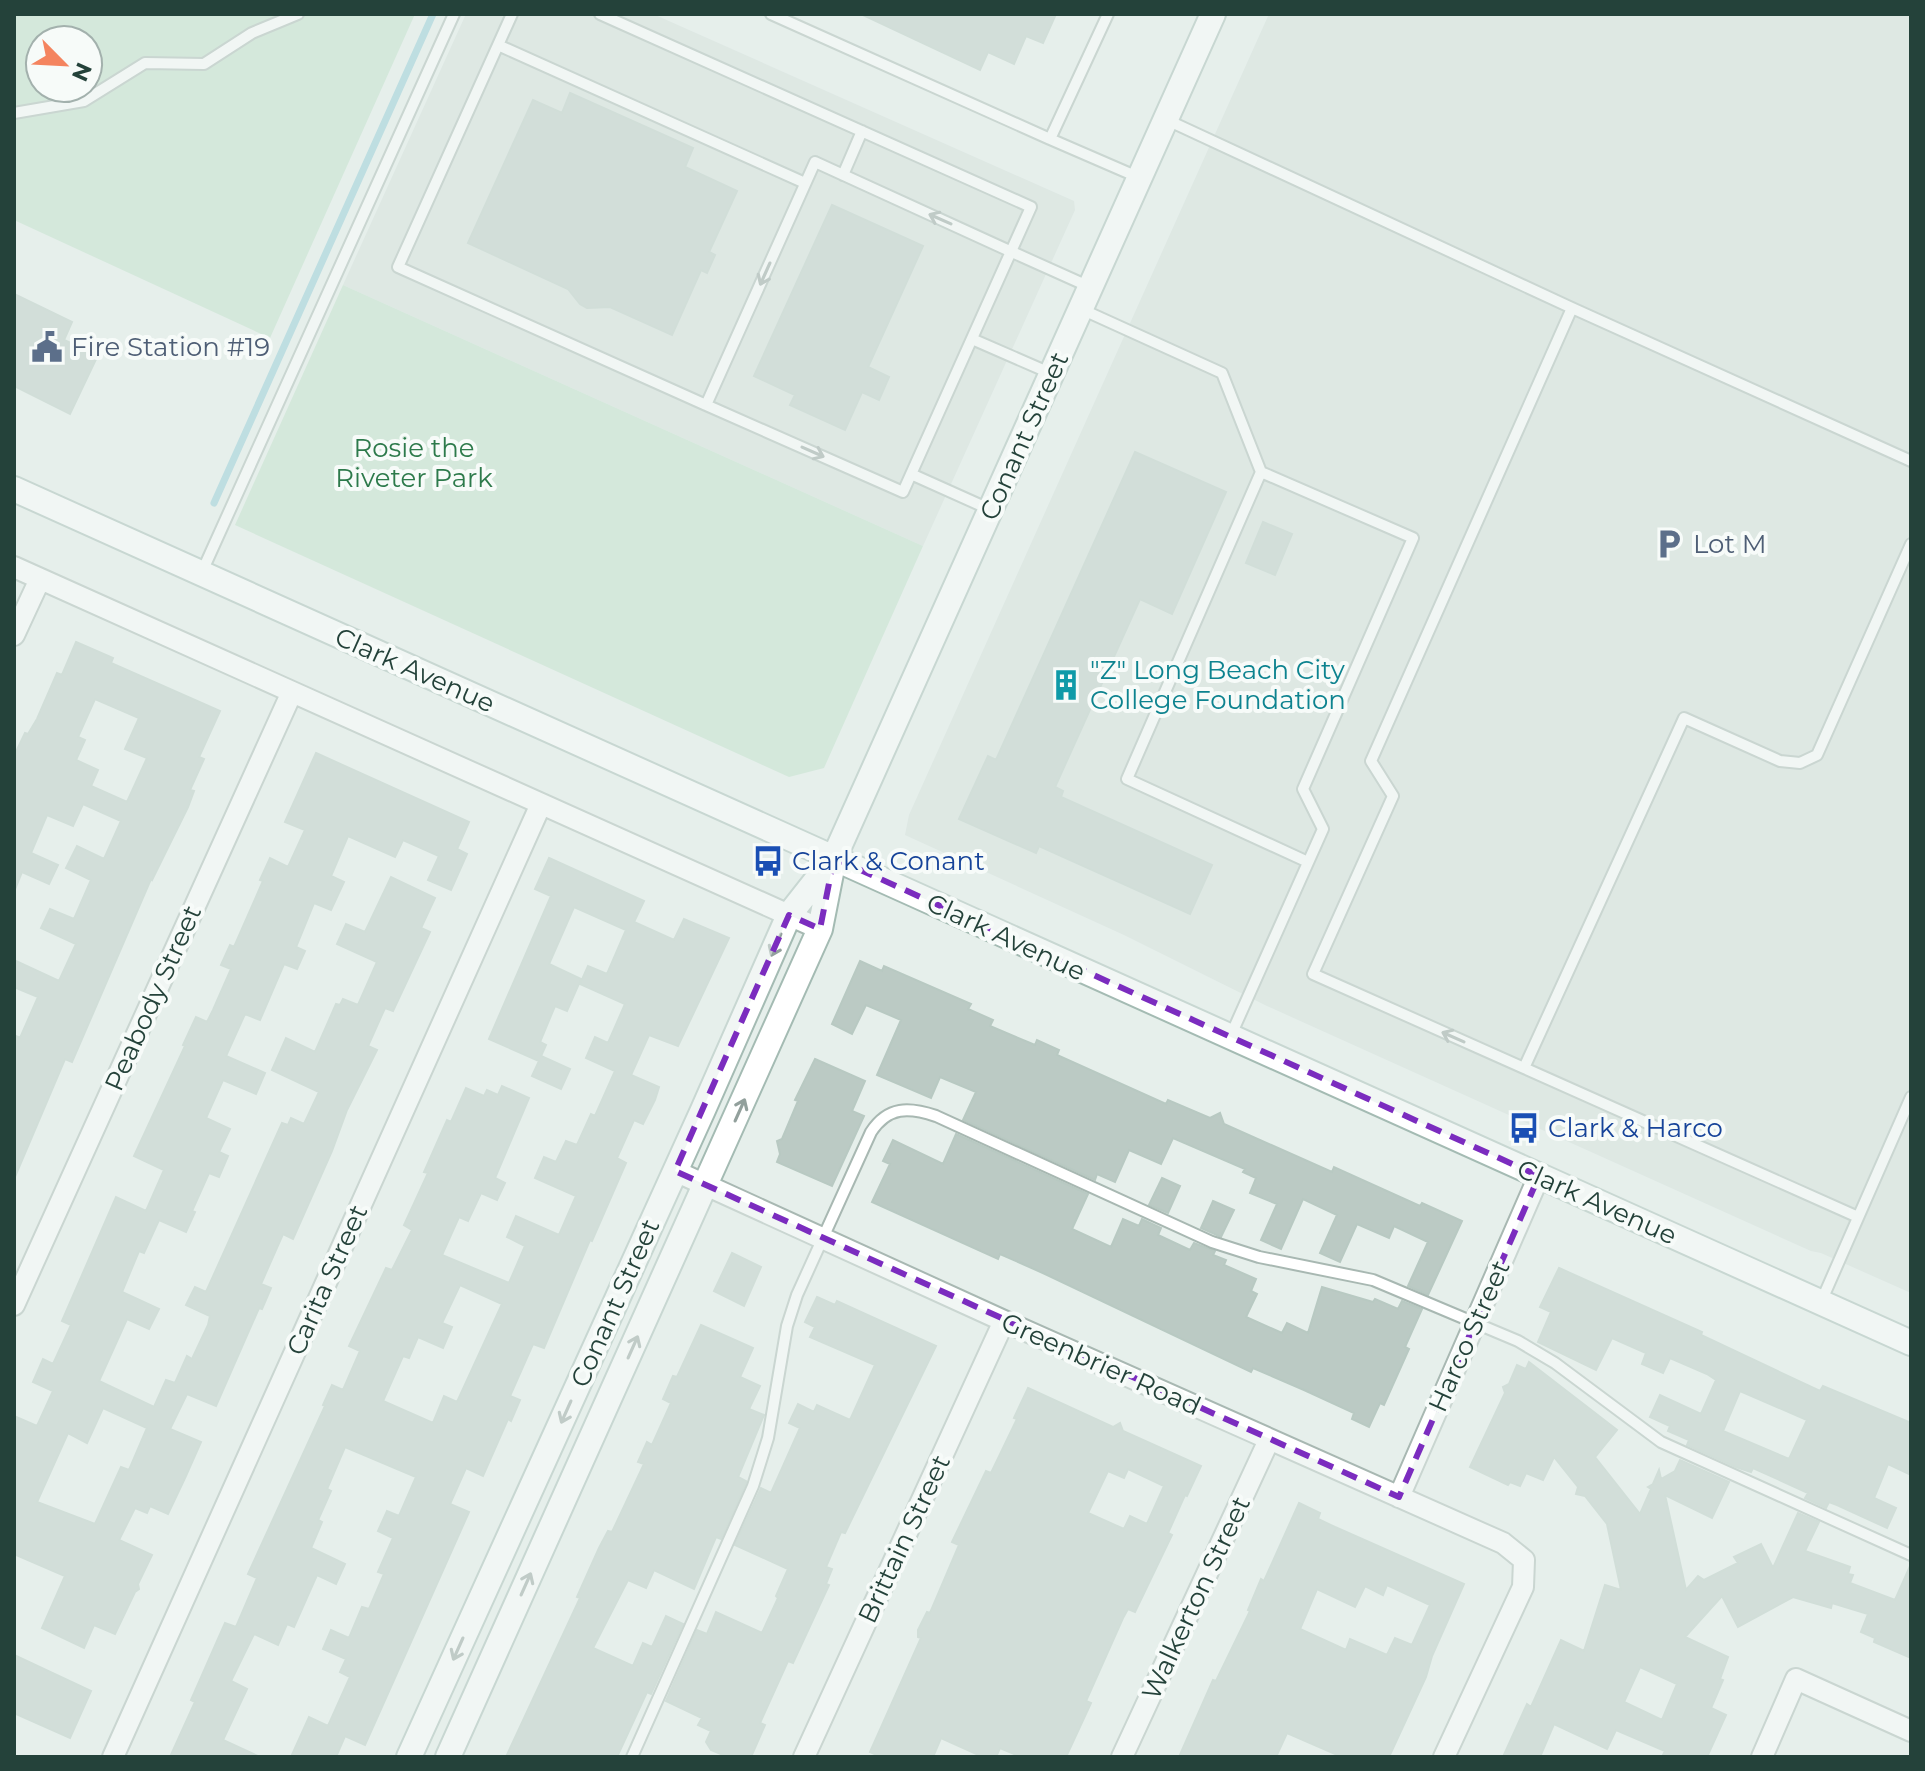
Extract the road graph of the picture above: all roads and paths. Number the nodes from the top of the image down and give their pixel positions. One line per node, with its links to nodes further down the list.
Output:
1 (298, 14): 9 (lane)
2 (454, 14): 29 (lane)
3 (512, 14): 8 (lane)
4 (600, 14): 11 (lane)
5 (771, 14): 12 (lane)
6 (1108, 14): 12 (lane)
7 (1213, 14): 10 (street, Conant Street)
8 (498, 45): 15 (lane); 21 (lane)
9 (14, 113)
10 (1166, 119): 14 (street, Conant Street); 18 (lane)
11 (862, 131): 13 (lane); 16 (lane)
12 (1050, 139): 14 (lane)
13 (843, 175): 15 (lane); 16 (lane, one-way to 13)
14 (1140, 179): 17 (street, Conant Street)
15 (805, 183): 21 (lane, one-way to 21)
16 (1011, 251): 17 (lane); 19 (lane)
17 (1085, 298): 20 (street, Conant Street); 23 (lane)
18 (1572, 308): 22 (lane); 39 (lane, one-way to 18)
19 (972, 339): 20 (lane); 24 (lane)
20 (1051, 374): 26 (street, Conant Street)
21 (706, 405): 24 (lane, one-way to 24)
22 (1911, 461)
23 (1261, 472): 35 (lane); 35 (lane)
24 (911, 474): 26 (lane)
25 (14, 489): 29 (street, Clark Avenue)
26 (990, 510): 34 (street, Conant Street)
27 (1911, 544): 39 (lane)
28 (14, 567): 30 (street)
29 (201, 574): 34 (street, Clark Avenue)
30 (40, 579): 31 (street); 32 (street)
31 (14, 635)
32 (292, 692): 33 (street); 47 (street, Peabody Street)
33 (541, 804): 36 (street); 55 (street, Carita Street)
34 (834, 858): 36 (street, Conant Street); 37 (street, Conant Street); 38 (street, Clark Avenue)
35 (1308, 862): 38 (lane)
36 (789, 915): 37 (street); 41 (street, Conant Street, one-way to 41)
37 (820, 929): 43 (street, Conant Street, one-way to 37)
38 (1230, 1037): 42 (street, Clark Avenue)
39 (1524, 1068): 44 (lane)
40 (1911, 1097): 44 (lane)
41 (675, 1171): 43 (street, Greenbrier Road); 56 (street, Conant Street, one-way to 56)
42 (1539, 1176): 46 (street, Clark Avenue); 49 (street, Harco Street)
43 (706, 1185): 45 (street, Greenbrier Road); 57 (street, Conant Street, one-way to 43)
44 (1858, 1217): 46 (lane)
45 (823, 1238): 48 (street, Greenbrier Road); 49 (lane); 58 (lane)
46 (1821, 1302): 50 (street, Clark Avenue)
47 (14, 1305)
48 (1004, 1321): 51 (street, Greenbrier Road); 59 (street, Brittain Street)
49 (1475, 1324): 52 (street, Harco Street); 53 (lane)
50 (1911, 1343)
51 (1269, 1440): 52 (street, Greenbrier Road); 60 (street, Walkerton Street)
52 (1399, 1497): 61 (street, Greenbrier Road)
53 (1911, 1555)
54 (1911, 1731): 62 (street)
55 (113, 1757)
56 (409, 1757)
57 (448, 1757)
58 (632, 1757)
59 (804, 1757)
60 (1122, 1757)
61 (1444, 1757)
62 (1762, 1757)

